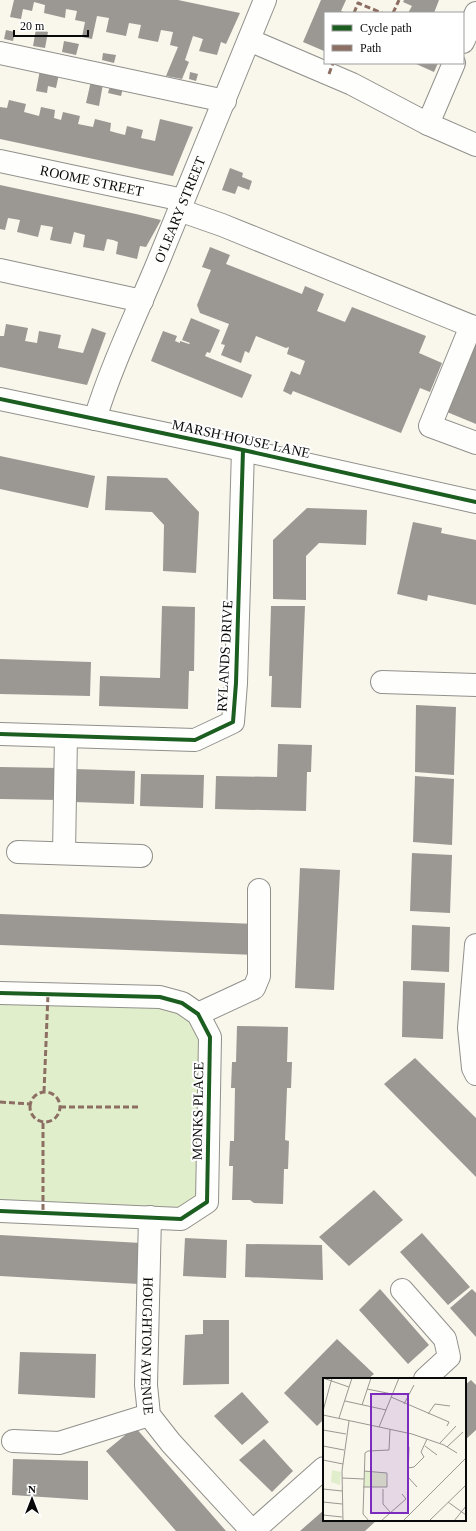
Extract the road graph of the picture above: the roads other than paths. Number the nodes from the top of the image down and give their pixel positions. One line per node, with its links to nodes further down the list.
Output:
1 (265, 0): 3 (street, O'LEARY STREET)
2 (476, 13): 4 (street)
3 (249, 40): 7 (street, O'LEARY STREET); 8 (street)
4 (464, 40)
5 (0, 53): 7 (street)
6 (454, 64): 8 (street)
7 (225, 101): 11 (street, O'LEARY STREET)
8 (428, 124): 9 (street)
9 (476, 145)
10 (0, 161): 11 (street, ROOME STREET)
11 (181, 205): 13 (street, O'LEARY STREET); 14 (street, ROOME STREET)
12 (0, 270): 13 (street)
13 (142, 301): 16 (street, O'LEARY STREET)
14 (473, 327): 17 (street)
15 (0, 399): 16 (street, MARSH HOUSE LANE)
16 (95, 419): 18 (street, MARSH HOUSE LANE)
17 (476, 443)
18 (244, 450): 19 (street, MARSH HOUSE LANE); 23 (street, RYLANDS DRIVE)
19 (476, 502)
20 (382, 682): 21 (street)
21 (476, 685)
22 (0, 734): 23 (street, RYLANDS DRIVE)
23 (66, 736): 25 (street)
24 (18, 852): 25 (street)
25 (64, 853): 26 (street)
26 (141, 856)
27 (260, 890): 30 (street)
28 (476, 954): 31 (street)
29 (0, 992): 30 (street, MONKS PLACE)
30 (198, 1014): 33 (street, MONKS PLACE)
31 (476, 1074)
32 (0, 1212): 33 (street, MONKS PLACE)
33 (150, 1217): 36 (street, HOUGHTON AVENUE)
34 (402, 1290): 35 (street)
35 (426, 1378)
36 (150, 1415): 37 (street); 39 (street, HOUGHTON AVENUE)
37 (13, 1441)
38 (323, 1469): 39 (street)
39 (252, 1531)

